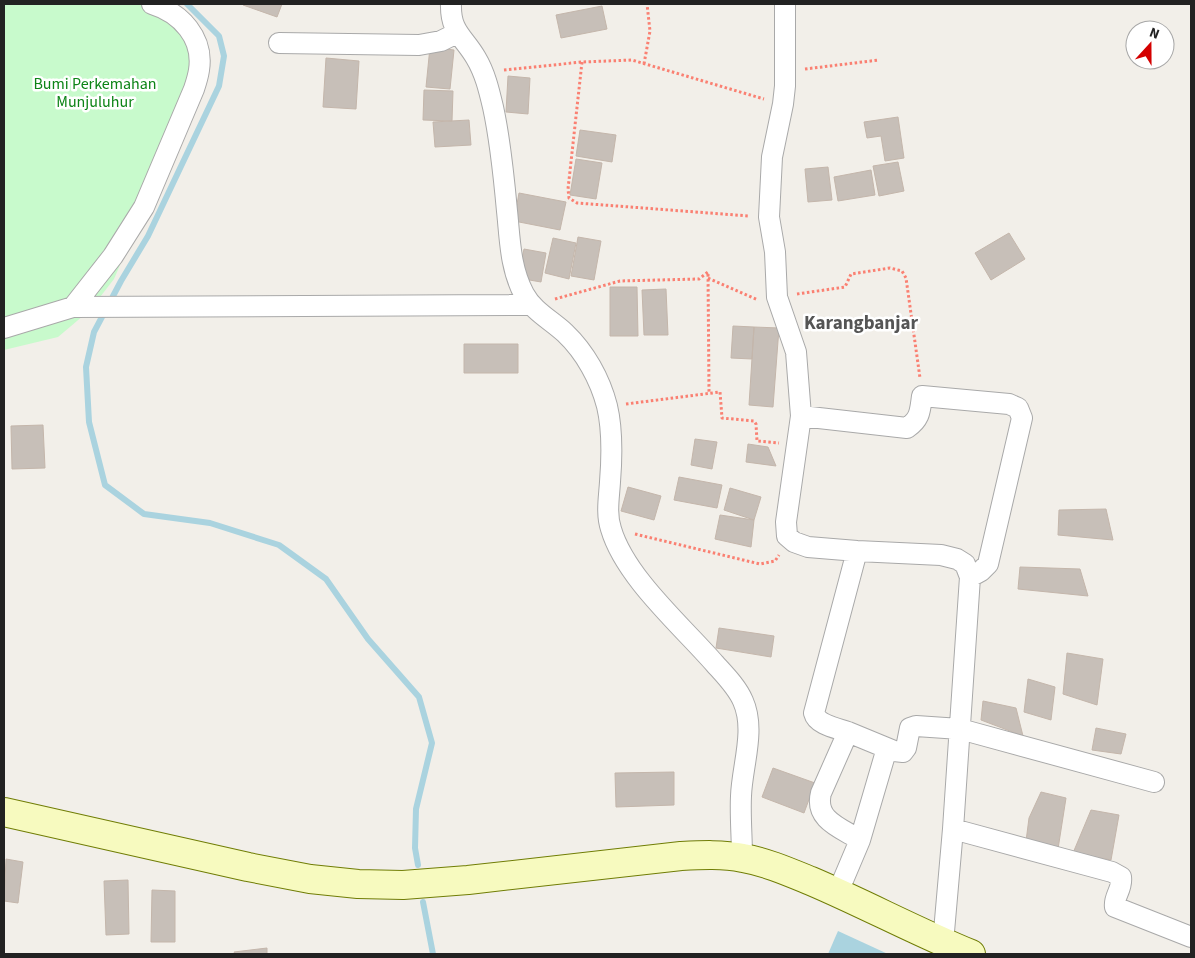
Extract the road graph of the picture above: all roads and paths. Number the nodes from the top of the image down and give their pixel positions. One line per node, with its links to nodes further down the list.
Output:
1 (152, 4): 17 (street)
2 (451, 4): 5 (street)
3 (647, 4): 9 (path)
4 (785, 4): 10 (street)
5 (457, 33): 6 (street); 11 (street)
6 (279, 43)
7 (879, 60): 10 (path)
8 (582, 62): 9 (path); 11 (path); 13 (path)
9 (644, 64): 12 (path)
10 (785, 71): 12 (street)
11 (484, 72): 16 (street)
12 (783, 104): 13 (street)
13 (769, 217): 15 (street)
14 (708, 278): 15 (path); 16 (path); 19 (path)
15 (779, 303): 20 (path); 22 (street)
16 (531, 305): 17 (street); 21 (street)
17 (80, 307): 18 (street)
18 (4, 328)
19 (709, 393): 21 (path); 23 (path)
20 (922, 396): 22 (street); 27 (street)
21 (606, 406): 24 (street)
22 (801, 416): 23 (street)
23 (797, 444): 25 (street)
24 (610, 528): 25 (path); 35 (street)
25 (788, 536): 26 (street)
26 (857, 551): 27 (street); 29 (street)
27 (970, 577): 28 (street)
28 (960, 729): 30 (street); 31 (street); 33 (street)
29 (848, 732): 30 (street); 34 (street)
30 (887, 748): 34 (street)
31 (1154, 782)
32 (4, 812): 35 (street)
33 (953, 830): 37 (street); 38 (street)
34 (860, 840): 36 (street)
35 (742, 857): 36 (street)
36 (838, 892): 38 (street)
37 (1191, 937)
38 (943, 943): 39 (street)
39 (971, 954)

